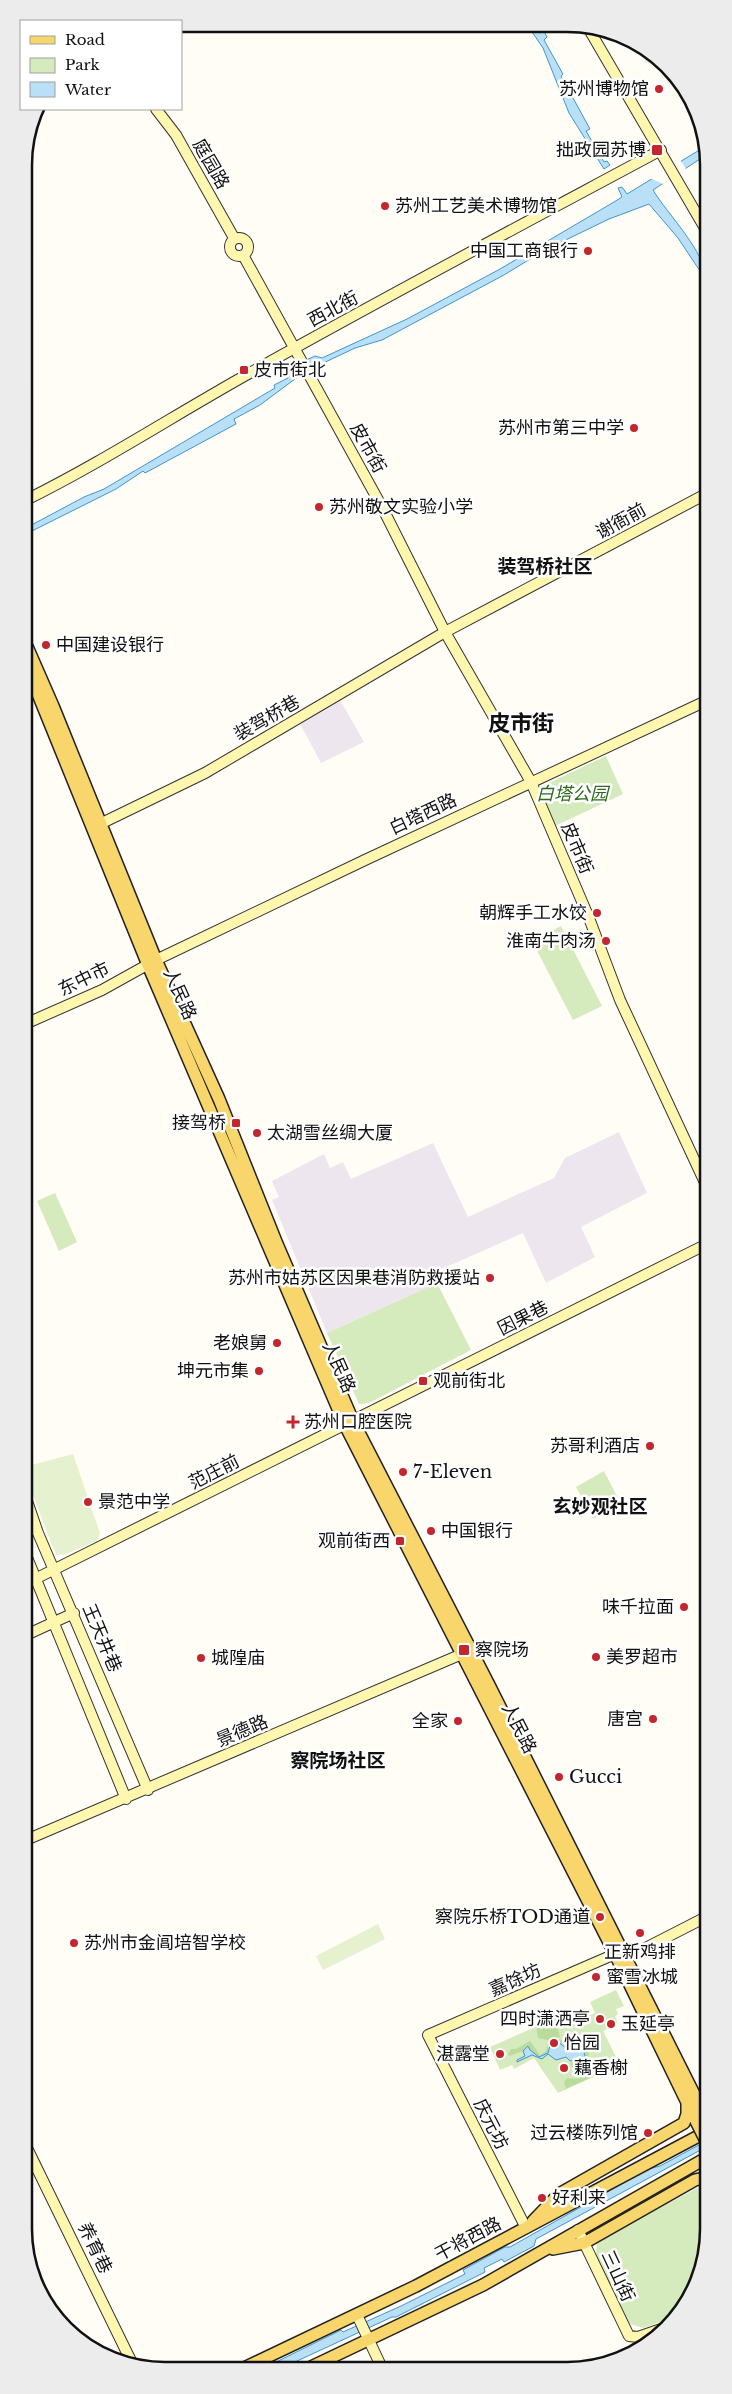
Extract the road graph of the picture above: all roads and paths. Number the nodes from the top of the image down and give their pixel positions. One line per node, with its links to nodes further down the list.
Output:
1 (592, 35): 3 (street)
2 (157, 110): 5 (street, 庭园路)
3 (661, 150): 4 (street); 5 (street, 西北街)
4 (700, 219)
5 (294, 348): 6 (street, 西北街); 8 (street, 皮市街)
6 (33, 496)
7 (700, 497): 8 (street, 谢衙前)
8 (445, 632): 12 (street, 皮市街); 13 (street, 装驾桥巷)
9 (33, 661): 13 (main road, 人民路)
10 (33, 681): 14 (main road, 人民路)
11 (700, 704): 12 (street, 白塔西路)
12 (530, 782): 14 (street, 白塔西路); 16 (street, 皮市街)
13 (102, 824): 14 (main road, 人民路)
14 (152, 963): 15 (street, 东中市); 18 (main road, 人民路)
15 (33, 1020)
16 (700, 1171)
17 (699, 1248): 18 (street, 因果巷)
18 (349, 1423): 20 (street, 范庄前); 26 (main road, 人民路)
19 (33, 1515): 20 (street, 王天井巷)
20 (55, 1570): 22 (street, 范庄前); 23 (street, 王天井巷)
21 (33, 1574): 22 (street)
22 (35, 1579): 24 (street)
23 (74, 1613): 24 (street); 27 (street, 王天井巷)
24 (53, 1623): 25 (street); 28 (street)
25 (33, 1632)
26 (466, 1653): 27 (street, 景德路); 31 (main road, 人民路)
27 (148, 1790): 28 (street, 景德路)
28 (126, 1799): 29 (street, 景德路)
29 (33, 1837)
30 (699, 1920): 31 (street, 嘉馀坊)
31 (620, 1956): 32 (street, 嘉馀坊); 33 (main road, 人民路)
32 (428, 2035): 42 (street, 庆元坊)
33 (690, 2096): 34 (main road); 35 (main road, 人民路); 40 (main road)
34 (699, 2099)
35 (699, 2114)
36 (699, 2129): 41 (main road, 干将西路)
37 (33, 2160): 49 (street, 养育巷)
38 (699, 2163): 43 (main road)
39 (699, 2179): 44 (main road)
40 (559, 2194): 41 (main road); 42 (main road)
41 (566, 2208): 42 (main road, 干将西路)
42 (526, 2228): 46 (main road, 干将西路)
43 (578, 2230): 44 (street, 三山街); 45 (main road)
44 (584, 2243): 45 (main road); 47 (street, 三山街)
45 (544, 2251): 48 (main road)
46 (358, 2318): 48 (street); 50 (main road, 干将西路)
47 (647, 2334)
48 (367, 2336): 51 (main road); 52 (street)
49 (128, 2356)
50 (258, 2362)
51 (321, 2362)
52 (379, 2362)

